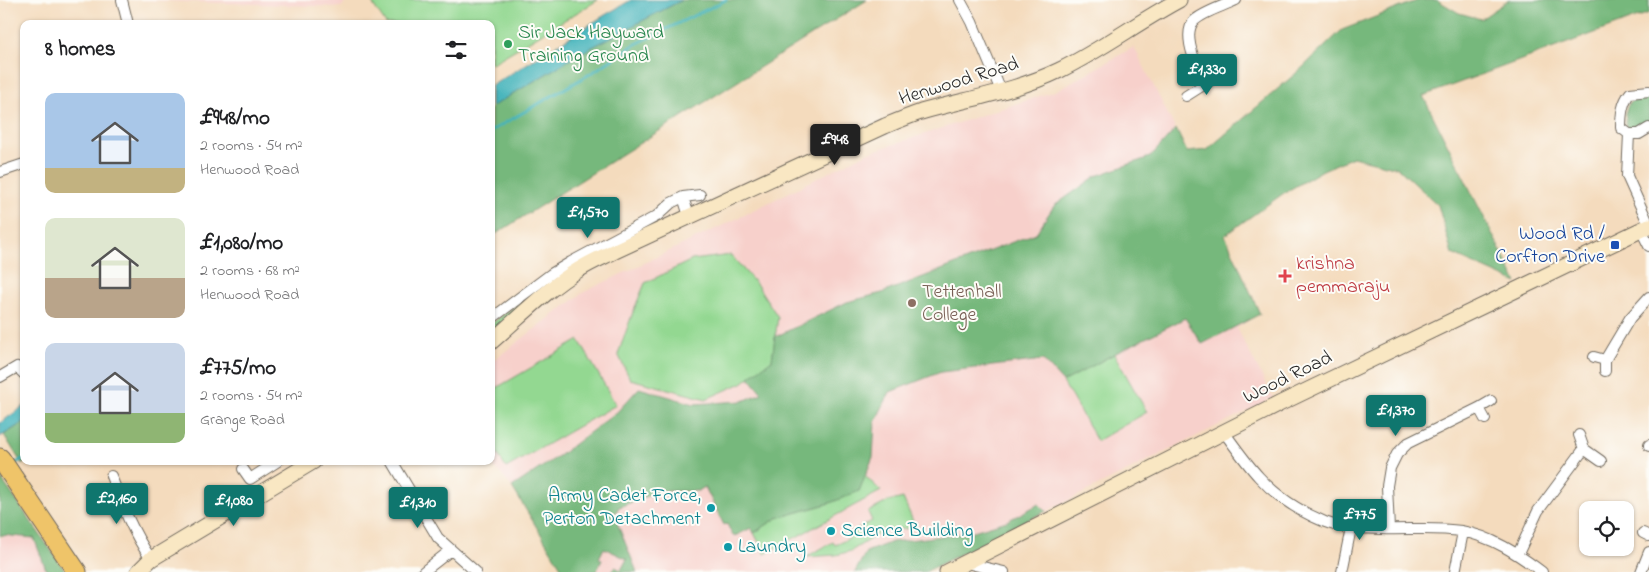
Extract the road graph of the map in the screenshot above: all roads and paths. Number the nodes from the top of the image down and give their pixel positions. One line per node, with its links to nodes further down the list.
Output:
1 (122, 0): 5 (street)
2 (960, 0): 8 (street)
3 (1178, 0): 8 (main road, Henwood Road)
4 (1236, 0): 7 (street)
5 (127, 20)
6 (1216, 78): 7 (street)
7 (1203, 84): 10 (street)
8 (1001, 91): 17 (main road, Henwood Road)
9 (1649, 91): 12 (street)
10 (1186, 96)
11 (1649, 128): 12 (street)
12 (1629, 134): 18 (street)
13 (20, 165): 14 (street)
14 (0, 172)
15 (700, 194): 16 (street)
16 (683, 196): 17 (street); 21 (street)
17 (689, 216): 22 (main road, Henwood Road)
18 (1646, 227): 19 (street); 29 (main road, Wood Road)
19 (1649, 246)
20 (1649, 297): 24 (street)
21 (495, 316)
22 (495, 339)
23 (20, 370): 25 (street)
24 (1605, 371)
25 (0, 377)
26 (1491, 401): 27 (street)
27 (1479, 408): 28 (street); 40 (street)
28 (1485, 419)
29 (1224, 432): 39 (street); 46 (main road, Wood Road)
30 (1579, 435): 31 (street)
31 (1584, 449): 33 (street); 44 (street)
32 (0, 458): 47 (highway)
33 (1601, 461)
34 (272, 465): 37 (street)
35 (302, 465): 45 (main road)
36 (394, 465): 42 (street)
37 (243, 469)
38 (110, 476): 45 (street)
39 (1350, 528): 40 (street); 53 (street)
40 (1390, 530): 41 (street)
41 (1463, 532): 44 (street); 54 (street)
42 (451, 550): 49 (street); 50 (street)
43 (1649, 552): 56 (street)
44 (1518, 554): 55 (street)
45 (151, 559): 48 (main road)
46 (966, 563): 51 (main road, Wood Road); 52 (street)
47 (77, 572)
48 (138, 572)
49 (423, 572)
50 (476, 572)
51 (947, 572)
52 (1004, 572)
53 (1342, 572)
54 (1455, 572)
55 (1542, 572)
56 (1641, 572)

